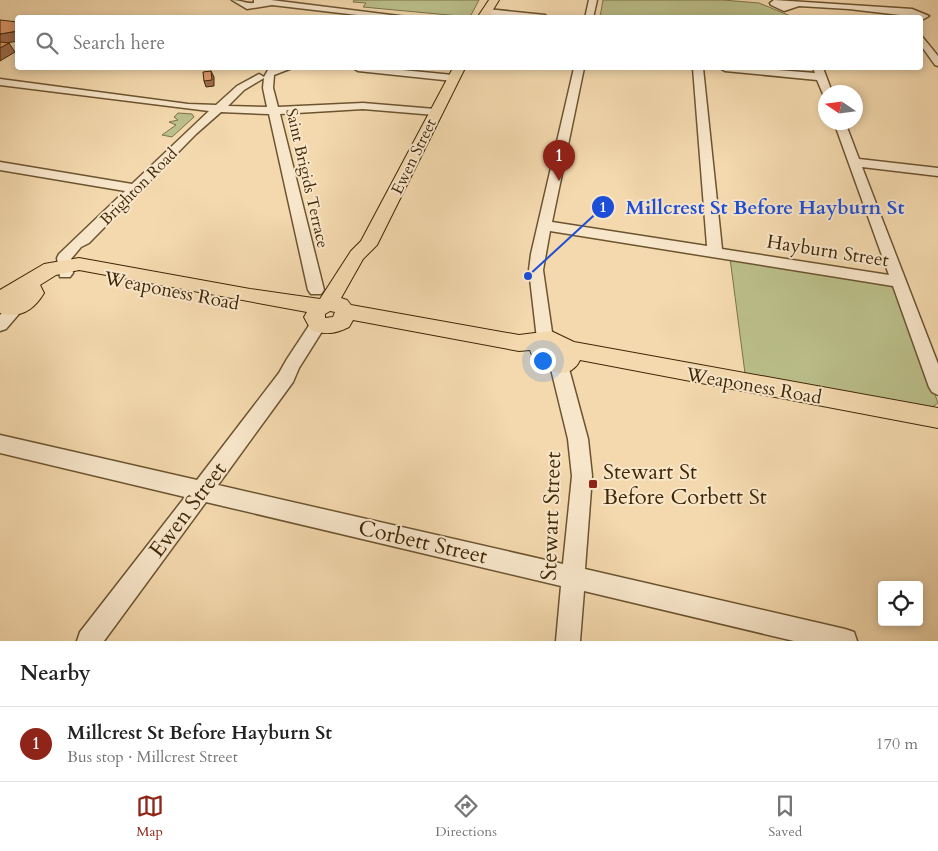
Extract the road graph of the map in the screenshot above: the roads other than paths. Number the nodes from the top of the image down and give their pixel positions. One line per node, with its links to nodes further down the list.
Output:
1 (494, 0): 8 (main road)
2 (593, 0): 9 (street)
3 (234, 1): 5 (street)
4 (773, 1): 10 (street)
5 (253, 7): 7 (street)
6 (937, 13): 12 (street)
7 (382, 15)
8 (486, 15)
9 (590, 15)
10 (906, 15): 11 (street)
11 (917, 15)
12 (923, 16)
13 (923, 41): 14 (street)
14 (938, 63)
15 (397, 70): 21 (street)
16 (579, 70): 33 (street, Stewart Street)
17 (698, 70): 34 (street)
18 (772, 70): 20 (street)
19 (262, 72): 25 (street, Brighton Road); 26 (street, Saint Brigids Terrace)
20 (820, 72): 23 (street)
21 (456, 73): 27 (main road, Ewen Street)
22 (0, 82): 24 (street)
23 (825, 85)
24 (188, 107): 25 (street)
25 (215, 110): 26 (street); 32 (street, Brighton Road)
26 (274, 111): 27 (street); 38 (street, Saint Brigids Terrace)
27 (435, 112): 38 (main road, Ewen Street)
28 (842, 130): 29 (street)
29 (854, 162): 31 (street); 36 (street)
30 (0, 166): 32 (street)
31 (938, 172)
32 (136, 189): 35 (street, Brighton Road)
33 (544, 226): 34 (street, Hayburn Street); 39 (street, Stewart Street)
34 (715, 252): 36 (street, Hayburn Street)
35 (67, 267): 37 (main road); 38 (main road, Weaponess Road)
36 (899, 282): 40 (street)
37 (9, 302)
38 (329, 313): 39 (main road, Weaponess Road); 44 (street, Ewen Street)
39 (555, 350): 41 (main road, Weaponess Road); 42 (main road, Weaponess Road); 45 (street, Stewart Street)
40 (938, 387)
41 (938, 418)
42 (938, 426)
43 (0, 444): 44 (street, Corbett Street)
44 (202, 490): 45 (street, Corbett Street); 46 (street, Ewen Street)
45 (574, 576): 47 (street, Stewart Street); 48 (street, Corbett Street)
46 (88, 641)
47 (568, 641)
48 (845, 641)

